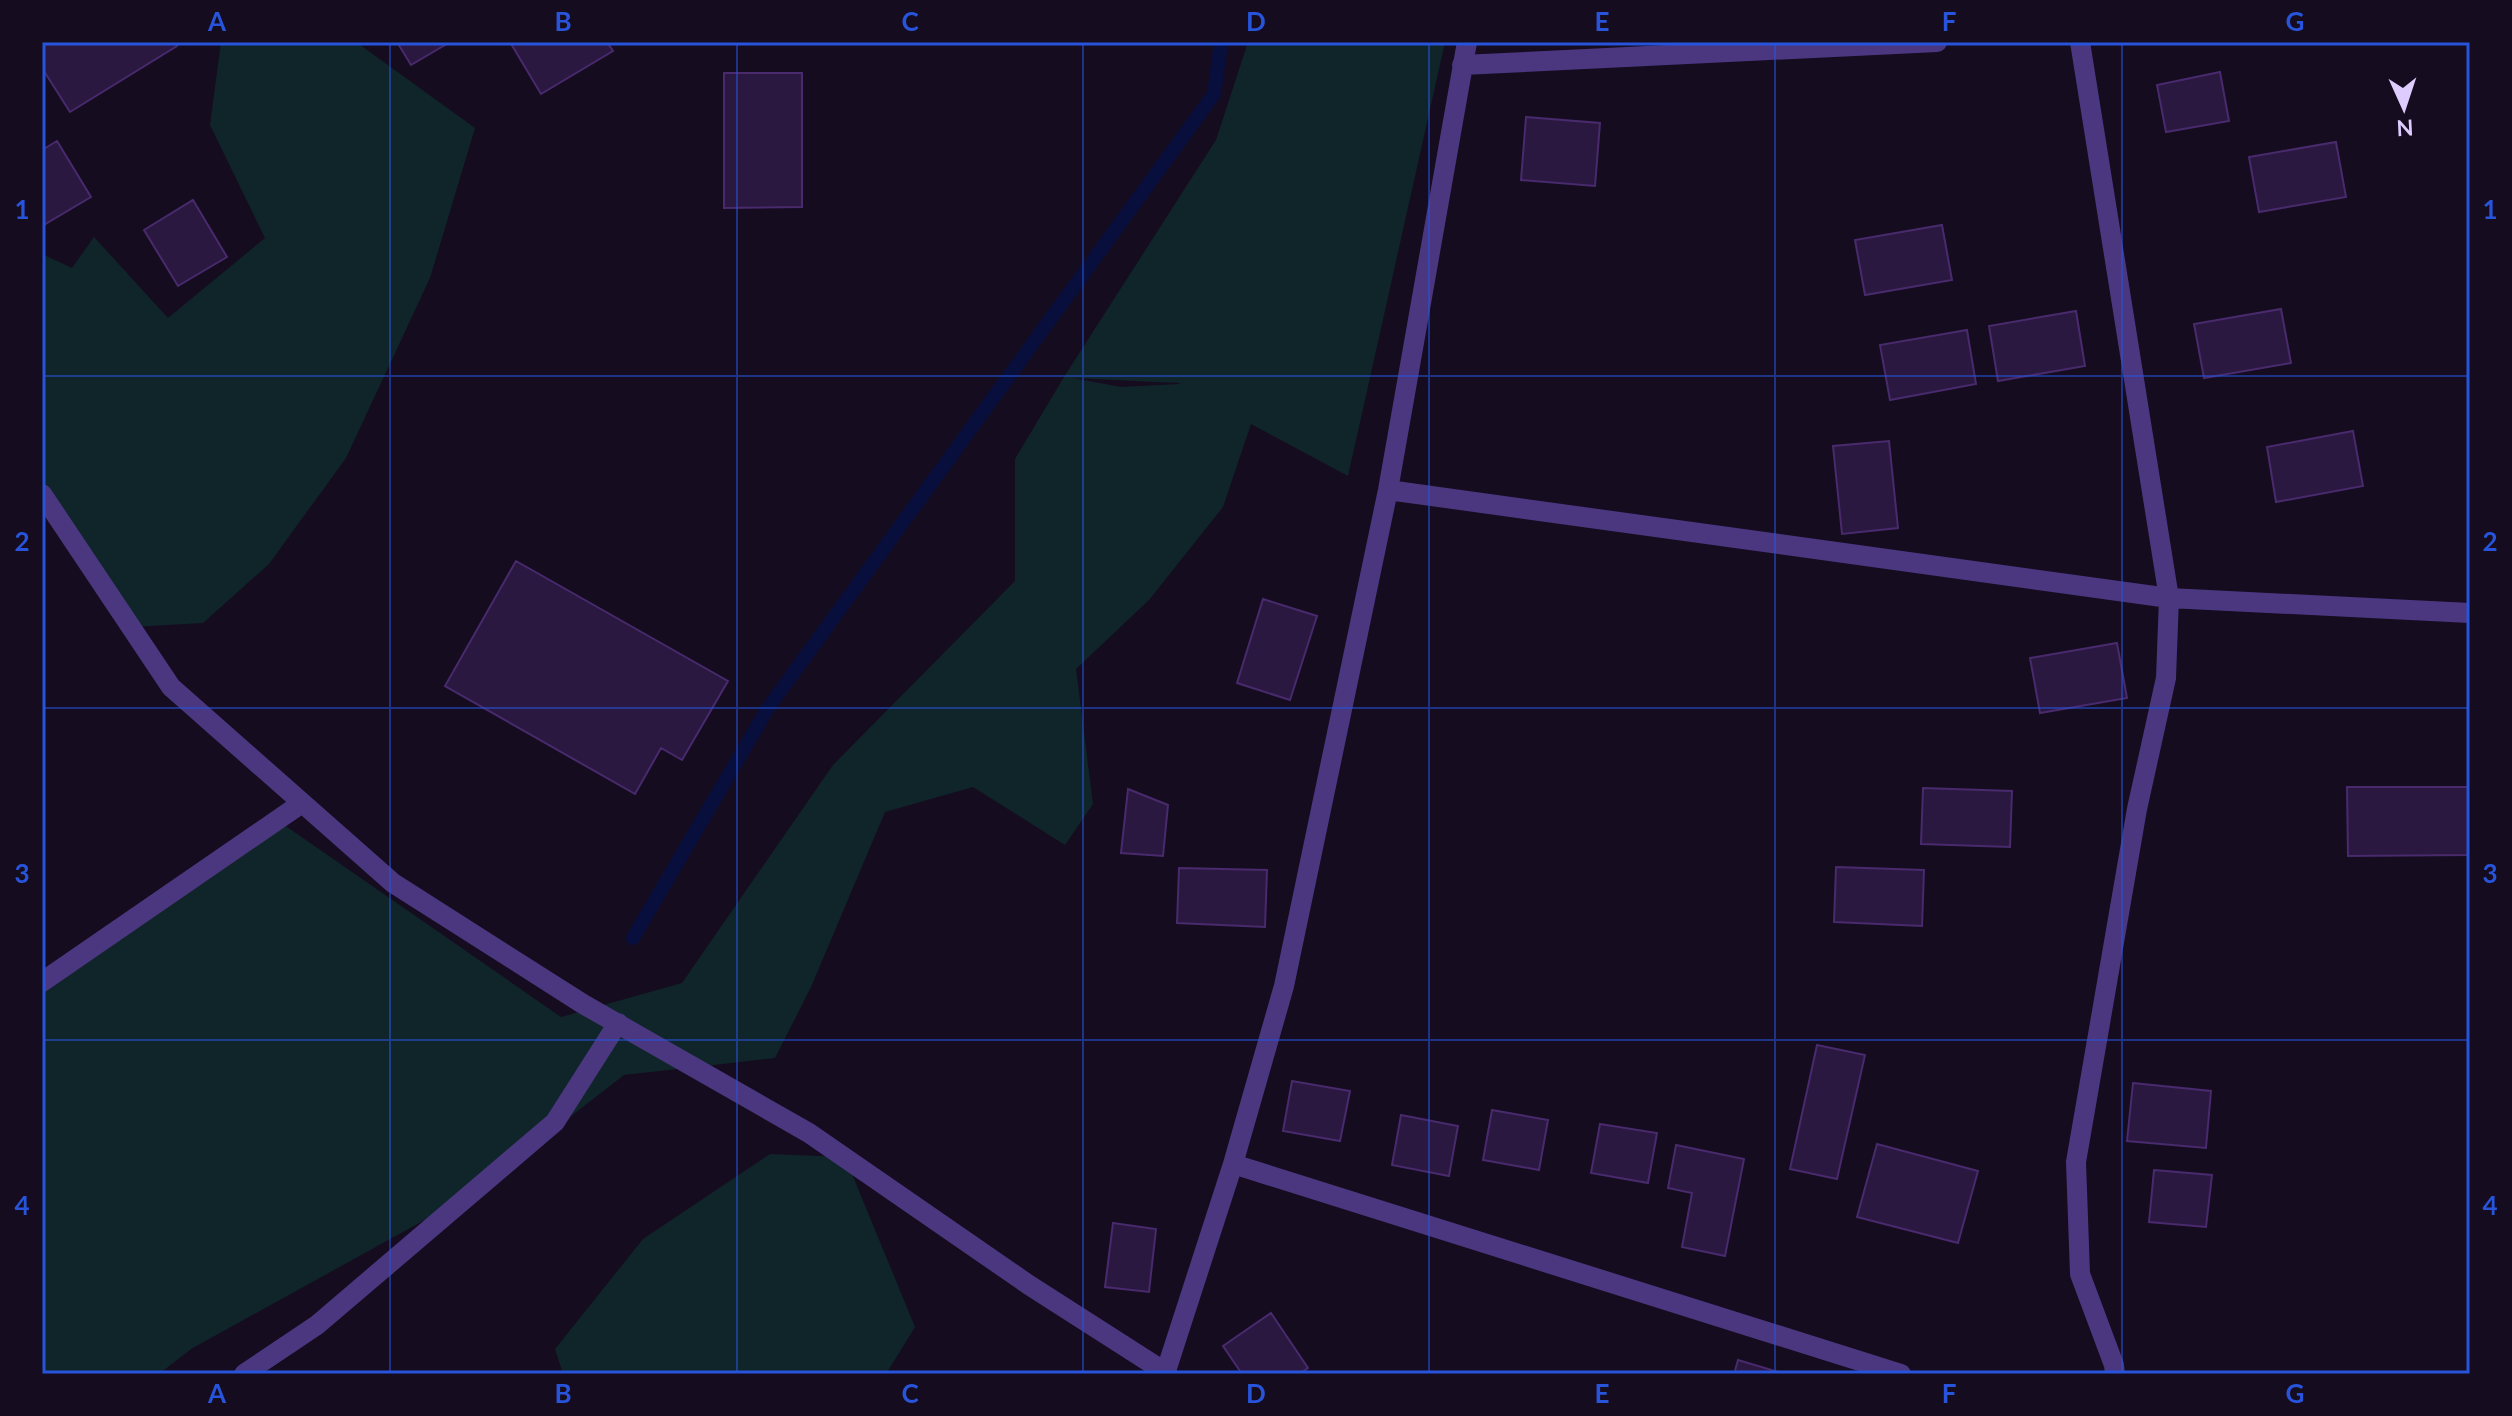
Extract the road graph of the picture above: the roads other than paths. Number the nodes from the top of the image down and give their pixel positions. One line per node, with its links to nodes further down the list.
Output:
1 (1467, 42): 4 (street)
2 (1937, 42): 4 (street)
3 (2080, 42): 7 (street)
4 (1462, 65): 5 (street)
5 (1388, 490): 7 (street); 12 (street)
6 (42, 494): 9 (street)
7 (2169, 598): 8 (street); 16 (street)
8 (2470, 613)
9 (302, 803): 10 (street); 11 (street)
10 (42, 982)
11 (618, 1023): 13 (street); 14 (street)
12 (1233, 1164): 13 (street); 15 (street)
13 (1167, 1373)
14 (244, 1374)
15 (1901, 1374)
16 (2115, 1374)

